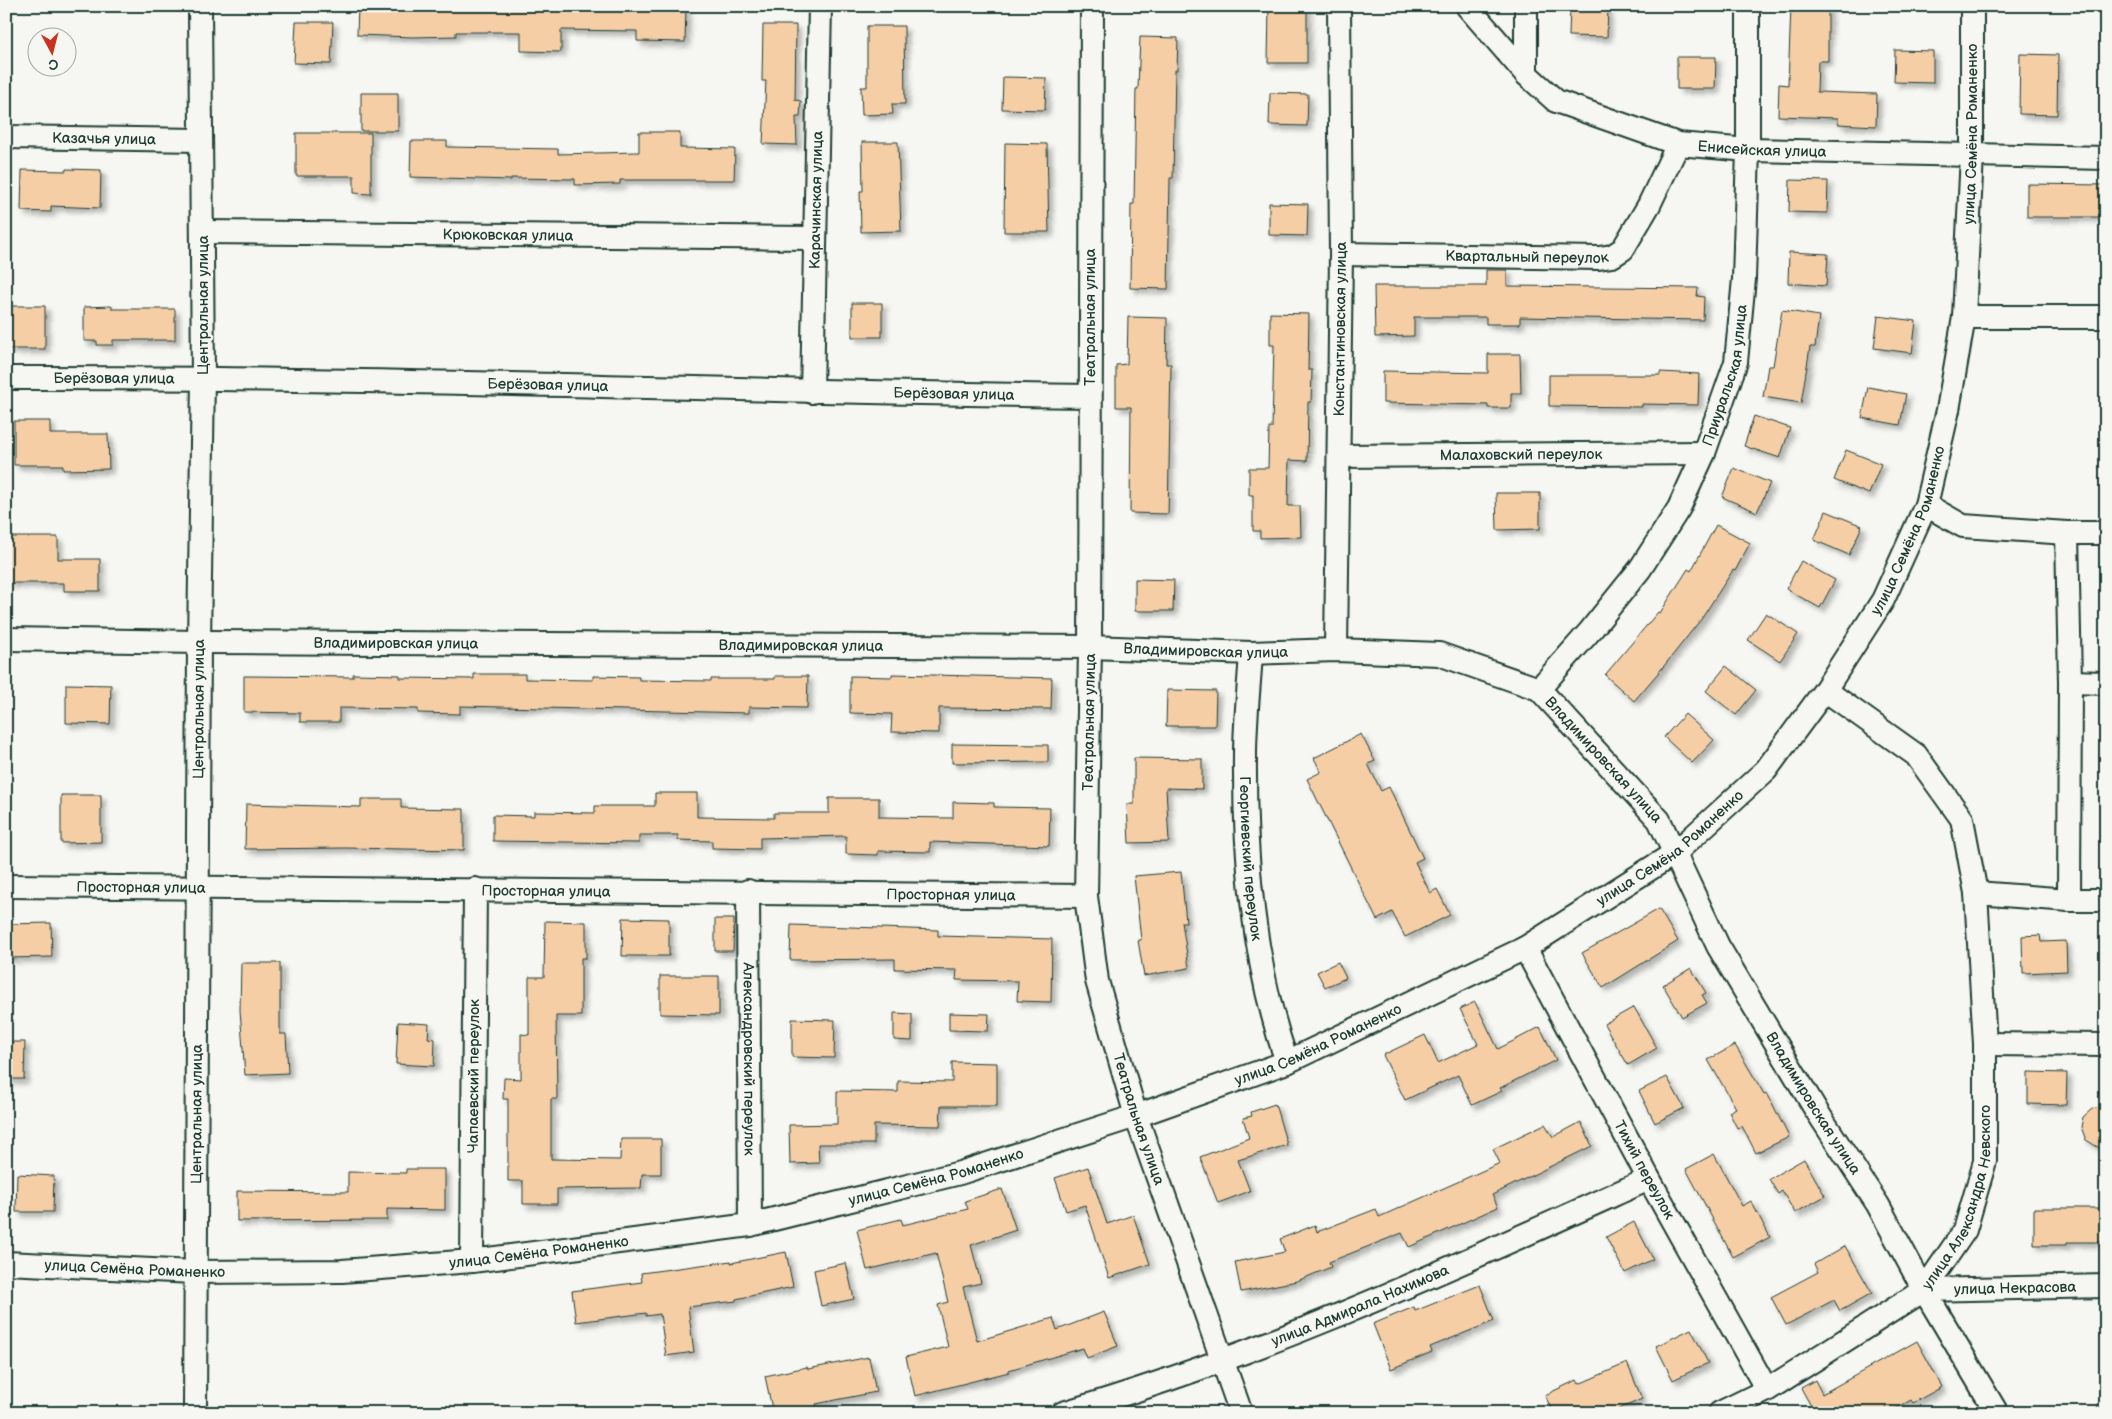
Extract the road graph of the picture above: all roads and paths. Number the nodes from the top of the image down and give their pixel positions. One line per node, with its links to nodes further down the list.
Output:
1 (200, 6): 11 (street, Центральная улица)
2 (820, 6): 17 (street, Карачинская улица)
3 (1092, 6): 24 (street, Театральная улица)
4 (1339, 6): 18 (street, Константиновская улица)
5 (1467, 6): 9 (street, Енисейская улица)
6 (1526, 6): 9 (street)
7 (1748, 6): 13 (street, Приуральская улица)
8 (1972, 6): 14 (street, улица Семёна Романенко)
9 (1526, 74): 12 (street, Енисейская улица)
10 (6, 137): 11 (street, Казачья улица)
11 (200, 140): 16 (street, Центральная улица)
12 (1678, 144): 13 (street, Енисейская улица); 18 (street, Квартальный переулок)
13 (1748, 150): 14 (street, Енисейская улица); 25 (street, Приуральская улица)
14 (1972, 155): 15 (street, Енисейская улица); 19 (street, улица Семёна Романенко)
15 (2106, 158)
16 (202, 232): 17 (street, Крюковская улица); 22 (street, Центральная улица)
17 (814, 238): 23 (street, Карачинская улица)
18 (1342, 254): 26 (street, Константиновская улица)
19 (1964, 317): 20 (street); 27 (street, улица Семёна Романенко)
20 (2106, 317)
21 (6, 378): 22 (street, Берёзовая улица)
22 (203, 378): 23 (street, Берёзовая улица); 31 (street, Центральная улица)
23 (812, 392): 24 (street, Берёзовая улица)
24 (1090, 396): 32 (street, Театральная улица)
25 (1704, 453): 26 (street, Малаховский переулок); 37 (street, Приуральская улица)
26 (1339, 456): 33 (street, Константиновская улица)
27 (1926, 504): 28 (street); 38 (street, улица Семёна Романенко)
28 (2067, 532): 29 (street); 35 (street)
29 (2106, 533)
30 (6, 640): 31 (street, Владимировская улица)
31 (198, 642): 32 (street, Владимировская улица); 41 (street, Центральная улица)
32 (1090, 647): 34 (street, Владимировская улица); 45 (street, Театральная улица)
33 (1336, 650): 34 (street, Владимировская улица); 37 (street, Владимировская улица)
34 (1251, 653): 51 (street, Георгиевский переулок)
35 (2070, 682): 36 (street); 46 (street)
36 (2106, 683)
37 (1538, 689): 39 (street, Владимировская улица)
38 (1825, 690): 39 (street, улица Семёна Романенко); 44 (street, улица Александра Невского)
39 (1675, 853): 48 (street, улица Семёна Романенко); 59 (street, Владимировская улица)
40 (6, 886): 41 (street, Просторная улица)
41 (197, 888): 42 (street, Просторная улица); 57 (street, Центральная улица)
42 (475, 889): 43 (street, Просторная улица); 55 (street, Чапаевский переулок)
43 (748, 891): 45 (street, Просторная улица); 54 (street, Александровский переулок)
44 (1976, 893): 46 (street); 49 (street, улица Александра Невского)
45 (1086, 896): 52 (street, Театральная улица)
46 (2069, 900): 47 (street)
47 (2106, 900)
48 (1525, 948): 51 (street, улица Семёна Романенко); 53 (street, Тихий переулок)
49 (1985, 1044): 50 (street); 59 (street, улица Александра Невского)
50 (2106, 1045)
51 (1287, 1062): 52 (street, улица Семёна Романенко)
52 (1136, 1116): 54 (street, улица Семёна Романенко); 60 (street, Театральная улица)
53 (1650, 1179): 60 (street, улица Адмирала Нахимова); 61 (street, Тихий переулок)
54 (750, 1225): 55 (street, улица Семёна Романенко)
55 (472, 1261): 57 (street, улица Семёна Романенко)
56 (6, 1263): 57 (street, улица Семёна Романенко)
57 (194, 1272): 62 (street, Центральная улица)
58 (2106, 1286): 59 (street, улица Некрасова)
59 (1924, 1290): 61 (street, улица Александра Невского); 66 (street, Владимировская улица)
60 (1222, 1361): 63 (street, улица Адмирала Нахимова); 64 (street, Театральная улица)
61 (1767, 1390): 65 (street, улица Александра Невского)
62 (195, 1413)
63 (1063, 1413)
64 (1241, 1413)
65 (1720, 1413)
66 (1997, 1413)

